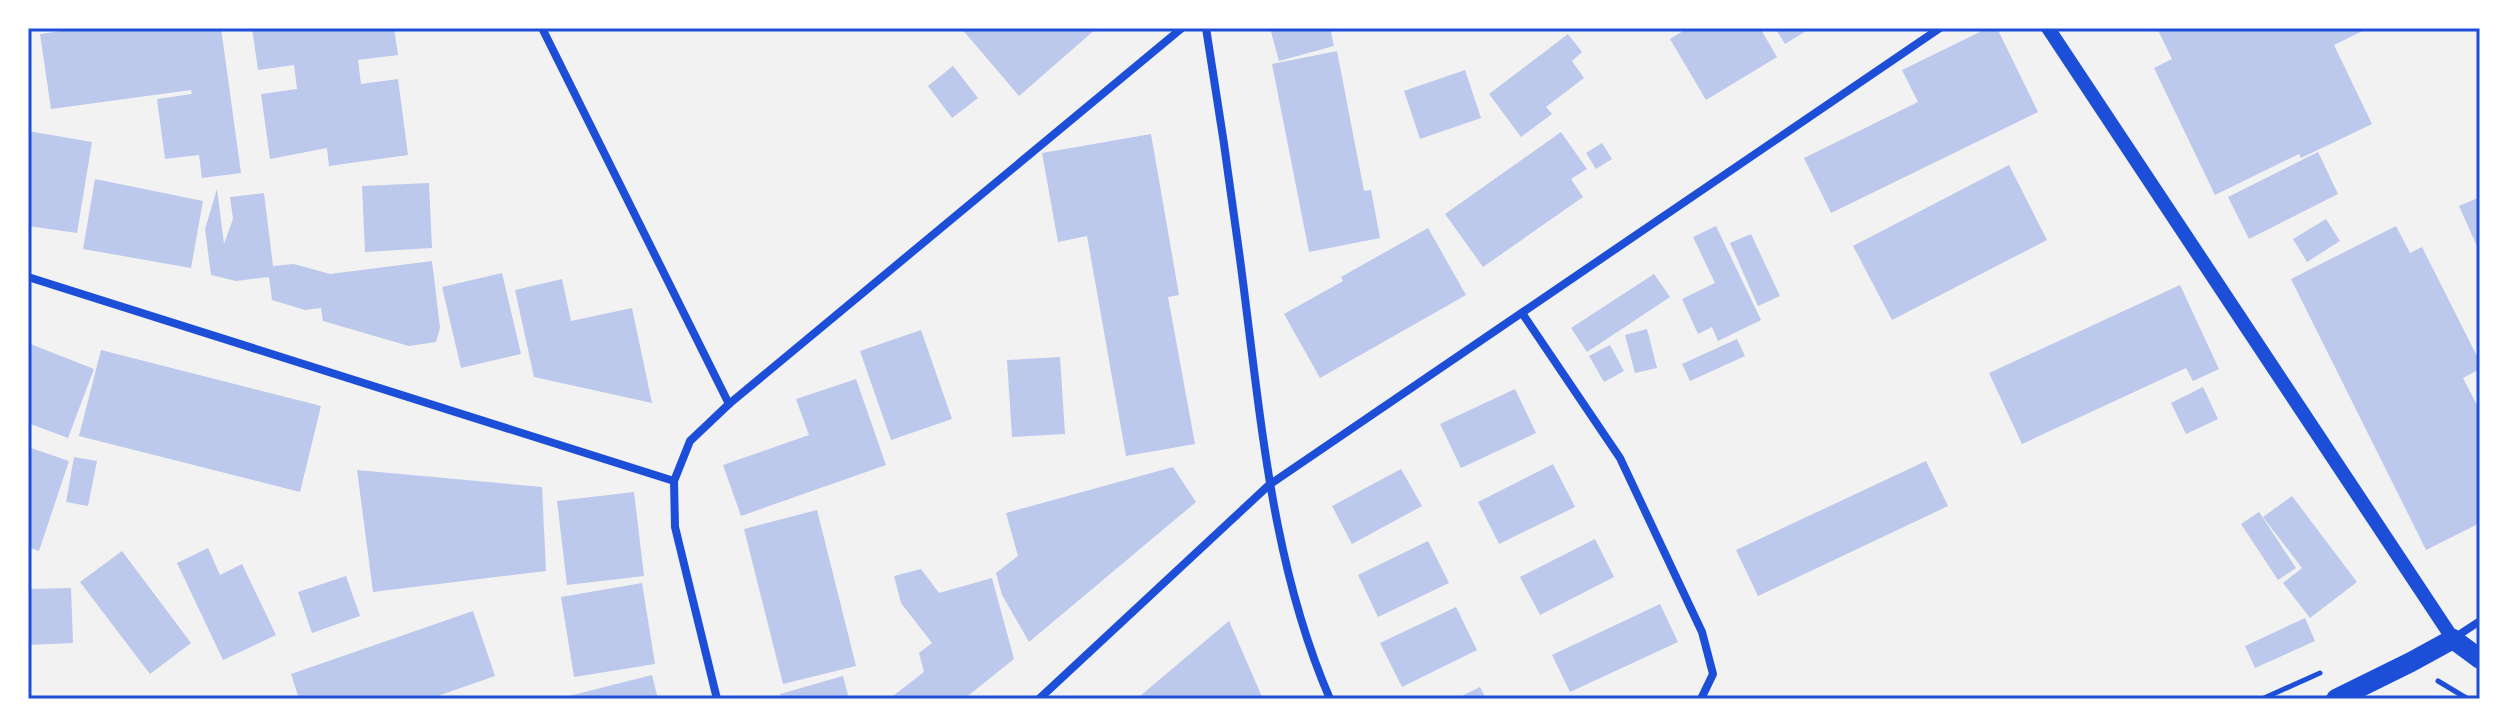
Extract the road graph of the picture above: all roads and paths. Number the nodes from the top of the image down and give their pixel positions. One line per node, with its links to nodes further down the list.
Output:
1 (542, 28): 8 (street)
2 (1182, 28): 8 (street)
3 (1206, 28): 10 (street)
4 (1940, 28): 7 (street)
5 (2048, 28): 12 (street)
6 (28, 277): 9 (street)
7 (1522, 313): 10 (street); 17 (street)
8 (729, 404): 9 (street)
9 (674, 481): 14 (street)
10 (1269, 485): 15 (street); 16 (street)
11 (2480, 621): 12 (street)
12 (2453, 639): 13 (main road); 18 (main road)
13 (2480, 659)
14 (717, 699)
15 (1039, 699)
16 (1330, 699)
17 (1701, 699)
18 (2336, 699)

